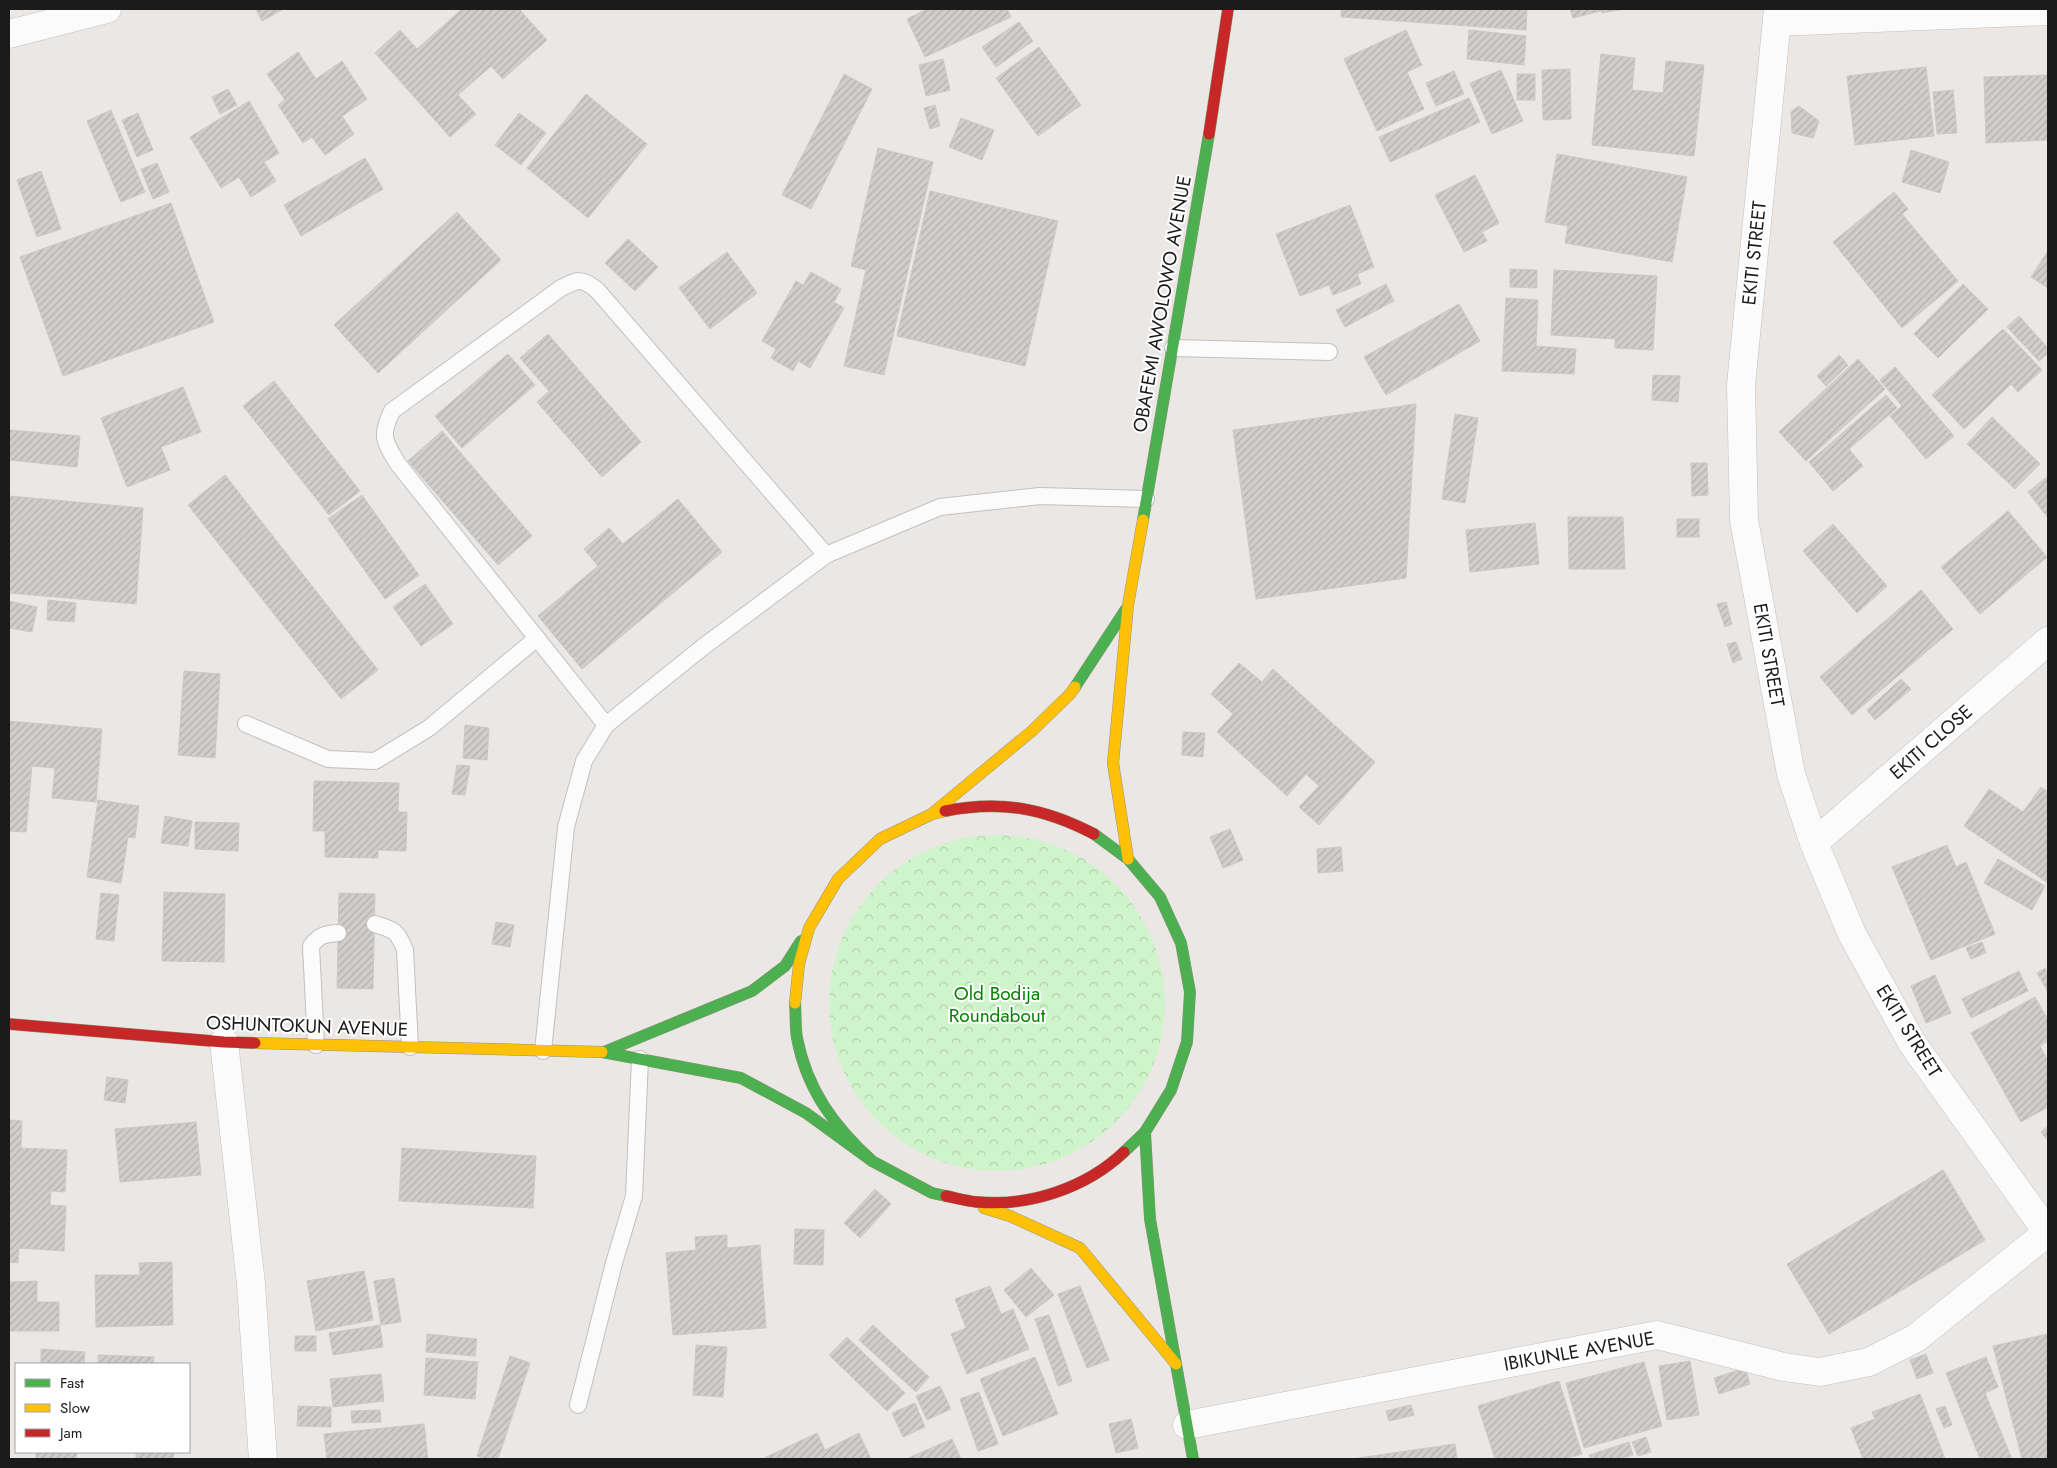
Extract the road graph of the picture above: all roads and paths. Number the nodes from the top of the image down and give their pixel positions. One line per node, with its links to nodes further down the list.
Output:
1 (107, 9): 5 (street)
2 (1228, 9): 6 (main road, OBAFEMI AWOLOWO AVENUE)
3 (2048, 11): 4 (street)
4 (1778, 16): 16 (street, EKITI STREET)
5 (9, 34)
6 (1173, 348): 7 (lane); 8 (main road, OBAFEMI AWOLOWO AVENUE)
7 (1329, 352)
8 (1146, 499): 9 (lane); 10 (main road, OBAFEMI AWOLOWO AVENUE)
9 (826, 555): 11 (lane); 14 (lane)
10 (1128, 605): 15 (main road, OBAFEMI AWOLOWO AVENUE); 17 (main road, OBAFEMI AWOLOWO AVENUE)
11 (537, 638): 13 (lane); 14 (lane)
12 (2048, 640): 16 (street, EKITI CLOSE)
13 (246, 724)
14 (606, 724): 25 (lane)
15 (932, 814): 17 (main road); 19 (main road)
16 (1814, 843): 31 (street, EKITI STREET)
17 (1128, 859): 28 (main road)
18 (375, 924): 24 (lane)
19 (809, 928): 26 (main road, OSHUNTOKUN AVENUE); 29 (main road)
20 (338, 933): 23 (lane)
21 (9, 1024): 22 (main road, OSHUNTOKUN AVENUE)
22 (224, 1042): 23 (main road, OSHUNTOKUN AVENUE); 35 (street)
23 (316, 1044): 24 (main road, OSHUNTOKUN AVENUE)
24 (410, 1047): 25 (main road, OSHUNTOKUN AVENUE)
25 (542, 1051): 26 (main road, OSHUNTOKUN AVENUE)
26 (604, 1052): 27 (main road, OSHUNTOKUN AVENUE)
27 (640, 1059): 29 (main road, OSHUNTOKUN AVENUE); 33 (lane)
28 (1145, 1132): 30 (main road); 32 (main road)
29 (872, 1161): 30 (main road)
30 (932, 1193): 32 (main road)
31 (2048, 1233): 34 (street, IBIKUNLE AVENUE)
32 (1176, 1365): 34 (main road)
33 (578, 1406)
34 (1187, 1425): 36 (main road)
35 (263, 1459)
36 (1192, 1459)

